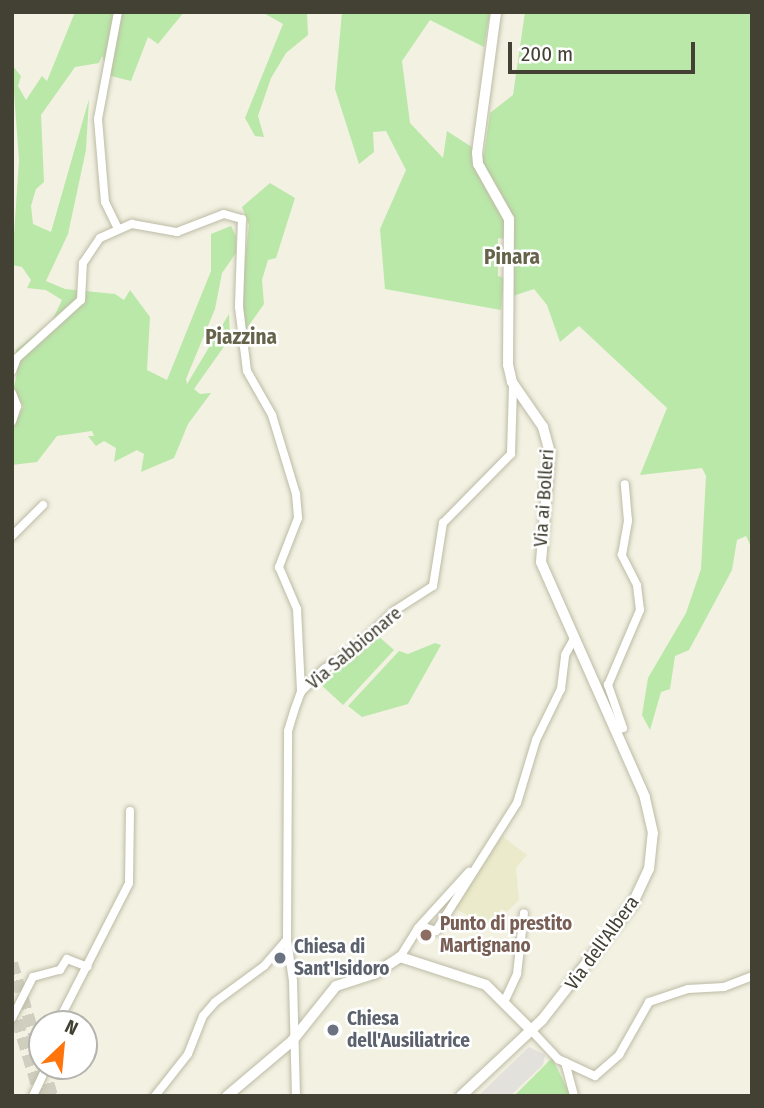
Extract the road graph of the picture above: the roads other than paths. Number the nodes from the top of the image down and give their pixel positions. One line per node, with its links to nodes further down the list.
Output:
1 (118, 12): 3 (street)
2 (496, 12): 5 (street, Via ai Bolleri)
3 (118, 229): 4 (street); 12 (street)
4 (12, 371)
5 (512, 382): 11 (street, Via ai Bolleri); 12 (street, Via Sabbionare)
6 (12, 393): 7 (street)
7 (12, 421)
8 (625, 484): 13 (street)
9 (43, 505): 10 (street)
10 (12, 536)
11 (574, 639): 13 (street, Via dell'Albera); 15 (street)
12 (301, 692): 18 (street, Via Sabbionare)
13 (617, 730): 25 (street, Via dell'Albera)
14 (130, 811): 20 (street)
15 (472, 872): 17 (street); 17 (street)
16 (524, 913): 22 (street)
17 (421, 926): 19 (street)
18 (287, 940): 26 (street, Via Sabbionare); 30 (street)
19 (400, 957): 22 (street); 26 (street)
20 (88, 967): 23 (street); 24 (street)
21 (752, 976): 27 (street)
22 (505, 1000): 25 (street)
23 (65, 1010)
24 (12, 1018)
25 (531, 1030): 27 (street); 33 (street, Via dell'Albera)
26 (292, 1041): 31 (street); 32 (street, Via Sabbionare)
27 (565, 1062): 34 (street)
28 (40, 1080): 29 (street)
29 (33, 1096)
30 (155, 1096)
31 (227, 1096)
32 (296, 1096)
33 (461, 1096)
34 (574, 1096)

